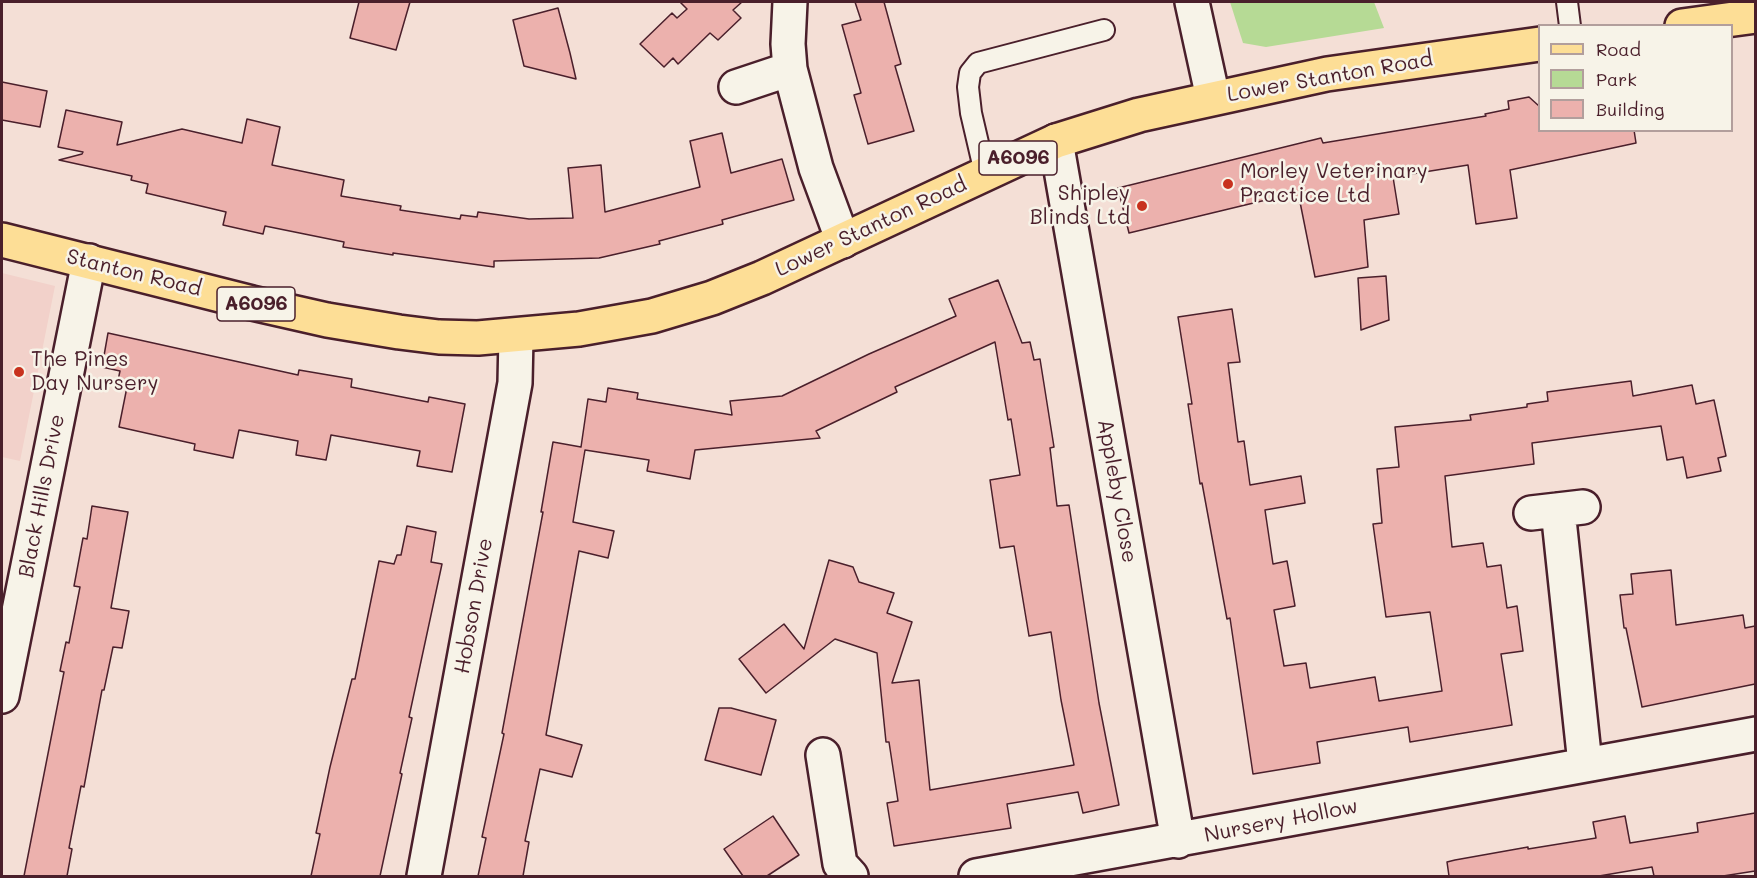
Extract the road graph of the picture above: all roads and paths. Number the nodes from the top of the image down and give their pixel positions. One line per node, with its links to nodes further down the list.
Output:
1 (790, 2): 9 (street)
2 (1192, 2): 11 (street)
3 (1567, 2): 5 (lane)
4 (1755, 16): 6 (main road)
5 (1570, 24)
6 (1697, 24)
7 (1104, 30): 13 (lane)
8 (1538, 44): 11 (main road, Lower Stanton Road / A6096)
9 (790, 69): 10 (street); 15 (street)
10 (736, 87)
11 (1213, 98): 12 (main road, Lower Stanton Road / A6096)
12 (1056, 141): 13 (main road, Lower Stanton Road / A6096); 23 (street, Appleby Close)
13 (985, 173): 15 (main road, Lower Stanton Road / A6096)
14 (2, 240): 16 (main road, Stanton Road / A6096)
15 (843, 241): 17 (main road, Lower Stanton Road / A6096)
16 (89, 261): 17 (main road, Stanton Road / A6096); 19 (street, Black Hills Drive)
17 (516, 336): 24 (street, Hobson Drive)
18 (1558, 510): 22 (street)
19 (2, 696)
20 (1755, 734): 22 (street, Nursery Hollow)
21 (823, 755): 25 (street)
22 (1585, 764): 23 (street, Nursery Hollow)
23 (1178, 841): 26 (street, Nursery Hollow)
24 (424, 876)
25 (851, 876)
26 (976, 876)

